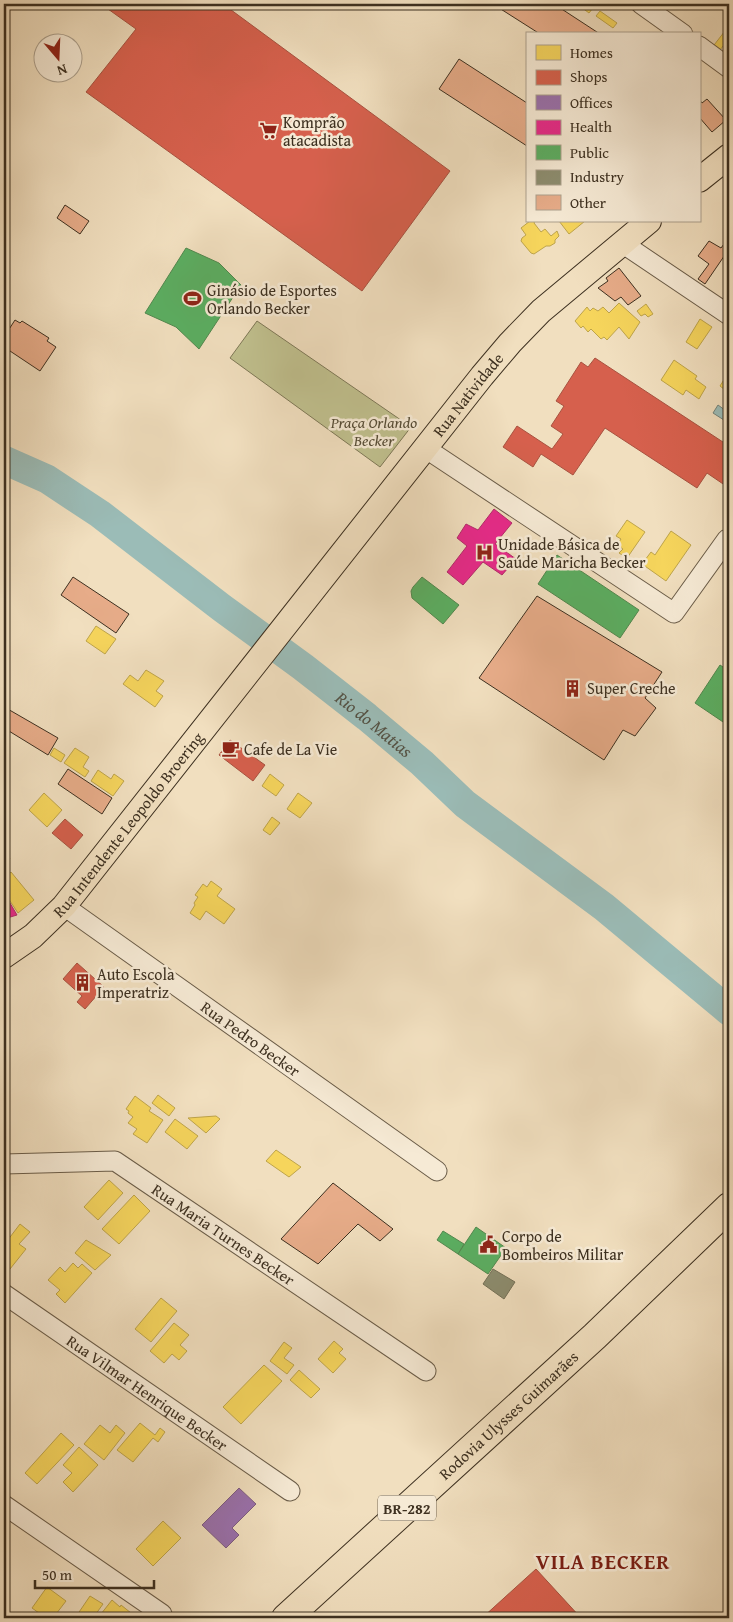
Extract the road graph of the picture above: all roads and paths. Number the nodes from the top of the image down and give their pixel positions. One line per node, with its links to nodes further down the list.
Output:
1 (641, 4): 2 (street)
2 (679, 32)
3 (700, 47): 4 (street)
4 (729, 68)
5 (729, 156): 6 (main road)
6 (700, 179)
7 (648, 222): 8 (main road, Rua Natividade)
8 (622, 243): 9 (street); 10 (main road, Rua Natividade)
9 (729, 315)
10 (425, 448): 11 (street); 12 (main road, Rua Natividade)
11 (727, 539)
12 (242, 681): 13 (main road, Rua Intendente Leopoldo Broering)
13 (64, 906): 14 (main road, Rua Intendente Leopoldo Broering); 16 (street, Rua Pedro Becker)
14 (4, 956)
15 (4, 1164): 19 (street, Rua Maria Turnes Becker)
16 (437, 1171)
17 (729, 1208): 23 (highway, Rodovia Ulysses Guimarães / BR-282)
18 (4, 1294): 20 (street, Rua Vilmar Henrique Becker)
19 (426, 1371)
20 (290, 1491)
21 (4, 1505): 22 (street)
22 (162, 1614)
23 (286, 1618)

